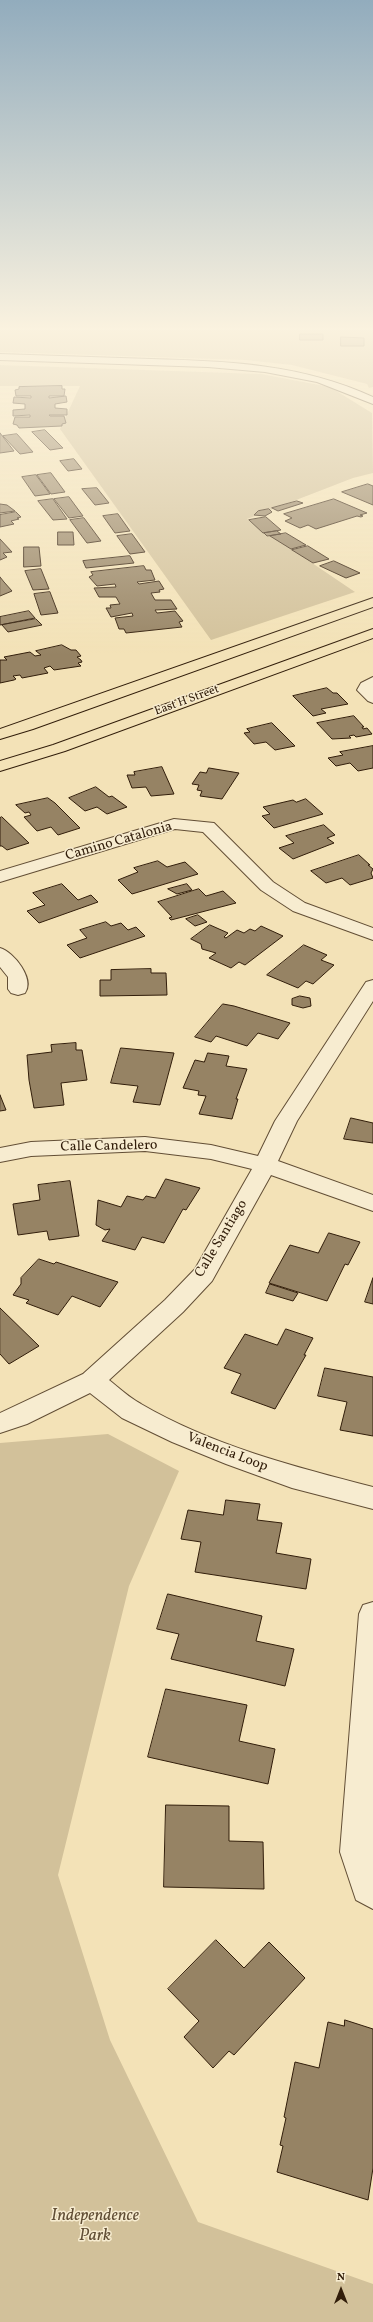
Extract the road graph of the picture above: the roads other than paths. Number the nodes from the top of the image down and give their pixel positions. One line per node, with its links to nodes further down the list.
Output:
1 (373, 602): 5 (main road)
2 (373, 633): 6 (main road, East H Street)
3 (373, 682): 4 (street)
4 (373, 698)
5 (0, 734)
6 (0, 766)
7 (0, 877): 8 (street, Camino Catalonia)
8 (373, 934)
9 (0, 954): 11 (street)
10 (373, 986): 13 (street, Calle Santiago)
11 (18, 989)
12 (0, 1155): 13 (street, Calle Candelero)
13 (265, 1165): 14 (street); 15 (street, Calle Santiago)
14 (373, 1203)
15 (92, 1381): 16 (street, Calle Santiago); 17 (street, Valencia Loop)
16 (0, 1423)
17 (373, 1498)
18 (373, 1614): 19 (street)
19 (373, 1893)

